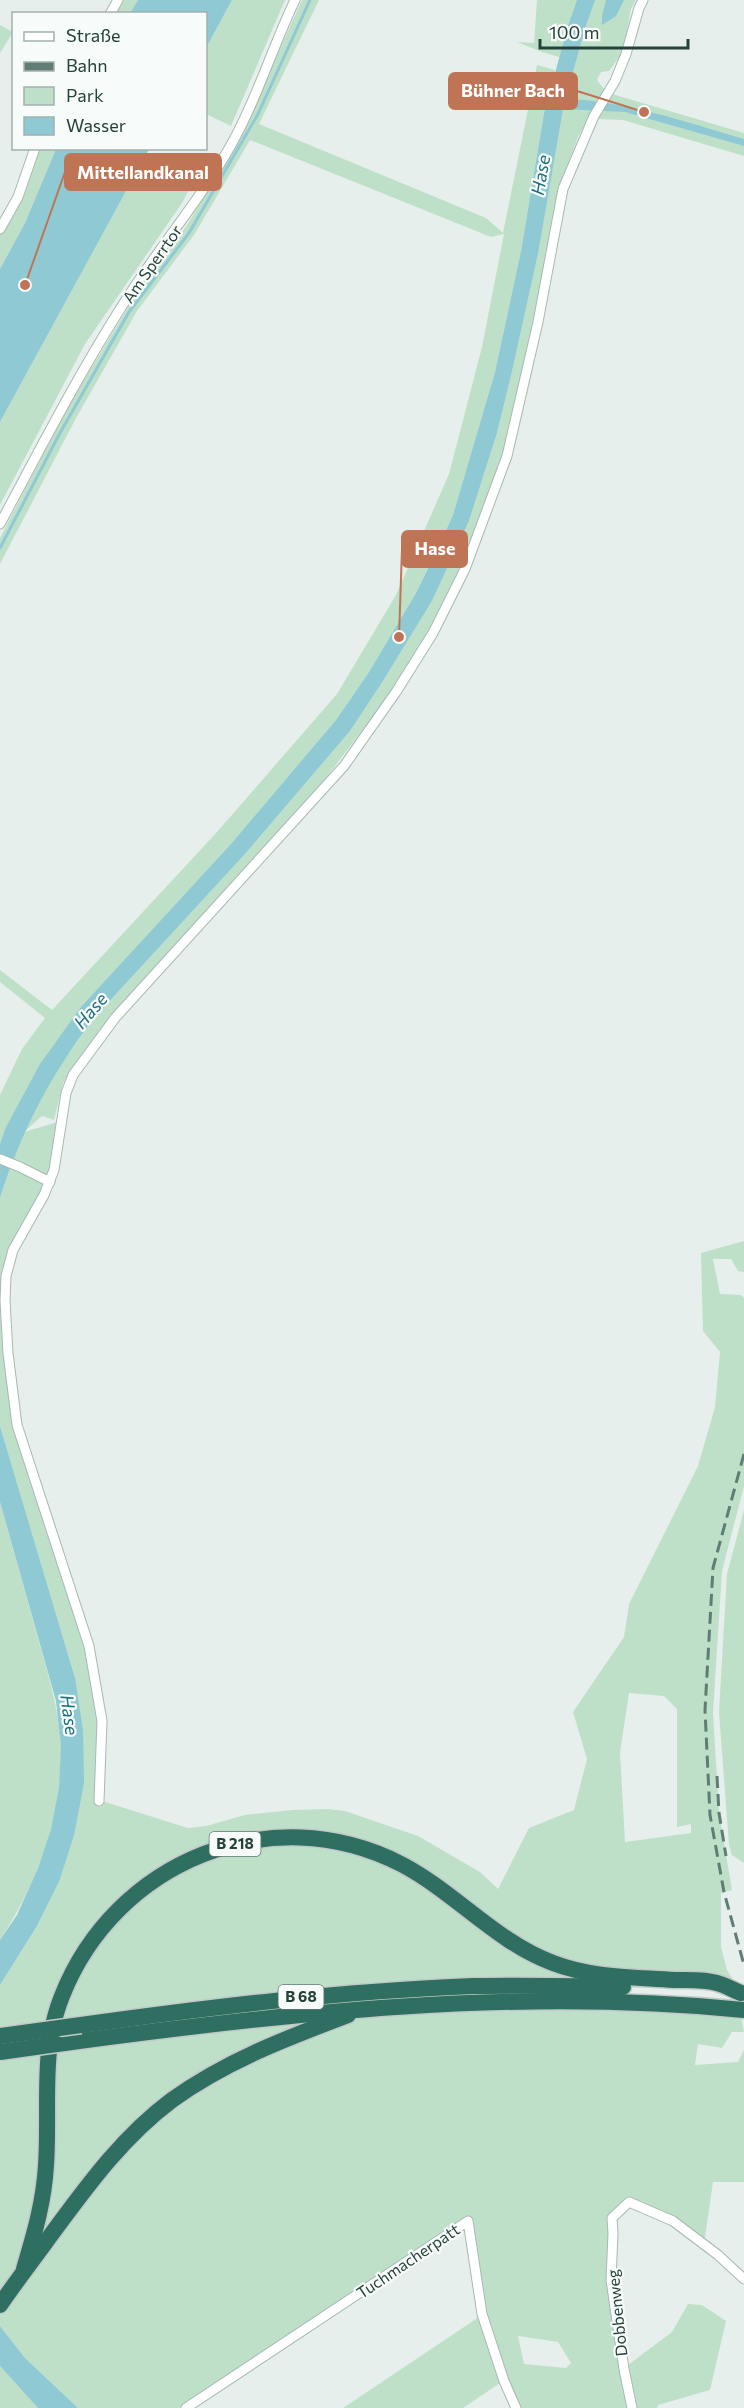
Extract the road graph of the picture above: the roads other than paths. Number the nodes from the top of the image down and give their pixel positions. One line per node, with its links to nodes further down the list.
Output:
1 (296, 0): 5 (street, Am Sperrtor)
2 (644, 0): 7 (street)
3 (34, 150): 4 (street)
4 (0, 229)
5 (0, 524)
6 (0, 1159): 7 (street)
7 (50, 1182): 8 (street)
8 (99, 1801)
9 (715, 1987): 10 (highway, B 218); 13 (highway, B 68); 16 (highway, B 218)
10 (743, 1993)
11 (369, 2008): 12 (highway, B 68); 13 (highway, B 68); 16 (highway, B 218)
12 (739, 2010)
13 (80, 2033): 14 (highway, B 68, bridge); 15 (highway, B 68, bridge)
14 (0, 2036)
15 (0, 2052)
16 (24, 2269): 18 (highway, B 218)
17 (744, 2280): 21 (street, Dobbenweg)
18 (0, 2306)
19 (186, 2408): 20 (street, Tuchmacherpatt)
20 (516, 2408)
21 (632, 2408)

